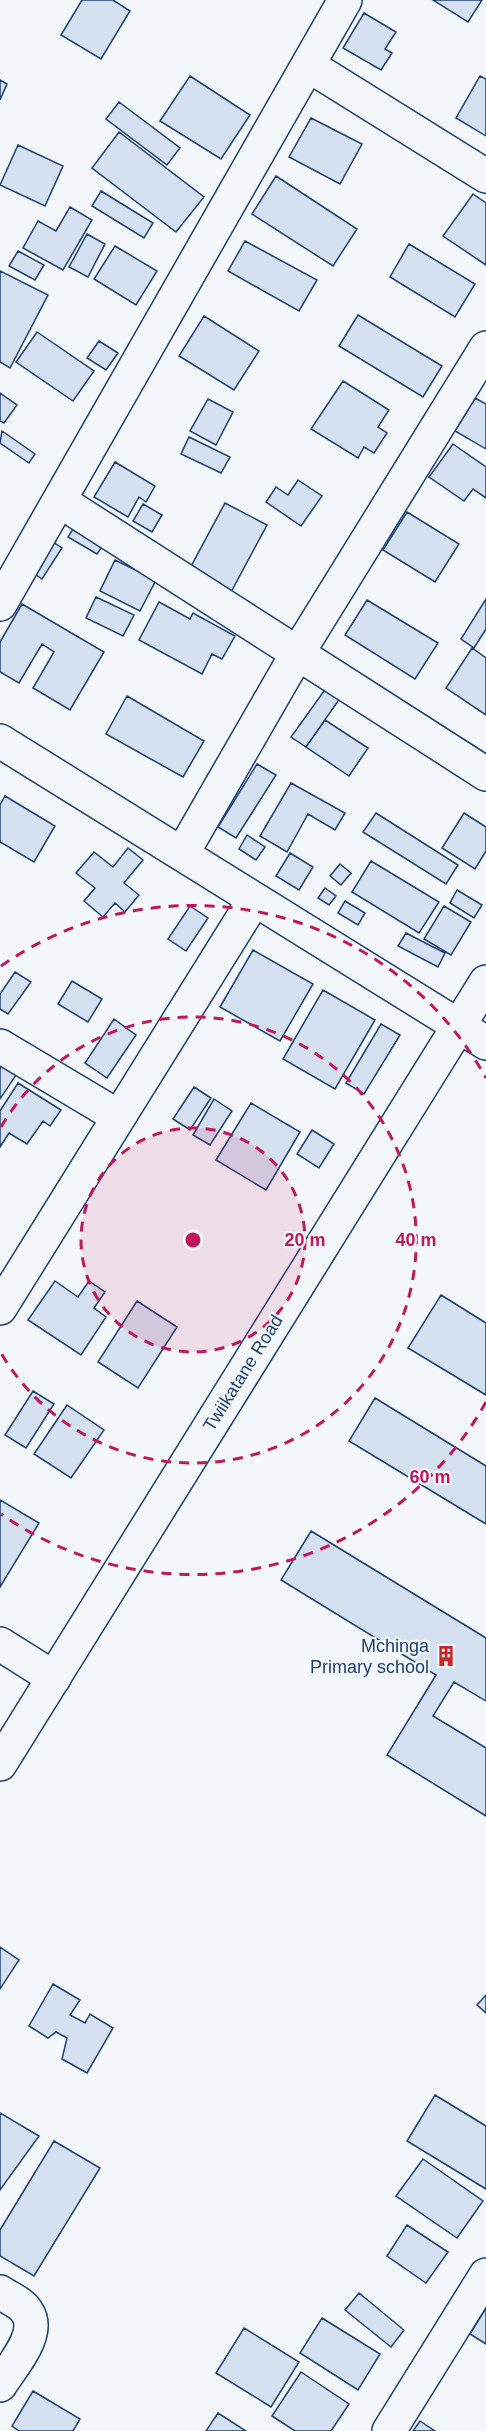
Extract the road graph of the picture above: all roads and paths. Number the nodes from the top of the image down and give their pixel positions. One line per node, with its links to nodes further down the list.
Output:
1 (345, 0): 2 (street)
2 (308, 65): 3 (street); 5 (street)
3 (486, 176)
4 (486, 348): 7 (street)
5 (60, 501): 6 (street); 7 (street)
6 (0, 604)
7 (297, 654): 9 (street); 10 (street)
8 (0, 741): 10 (street)
9 (486, 774)
10 (182, 854): 11 (street)
11 (255, 900): 13 (street); 16 (street)
12 (486, 982): 13 (street, Twiikatane Road)
13 (459, 1026): 14 (street); 19 (street, Twiikatane Road)
14 (486, 1043)
15 (0, 1046): 16 (street)
16 (119, 1117): 17 (street)
17 (0, 1308)
18 (0, 1644): 19 (street)
19 (54, 1678): 20 (street, Twiikatane Road)
20 (0, 1764)
21 (486, 2275): 24 (street)
22 (0, 2292): 23 (street)
23 (0, 2385)
24 (388, 2431)

